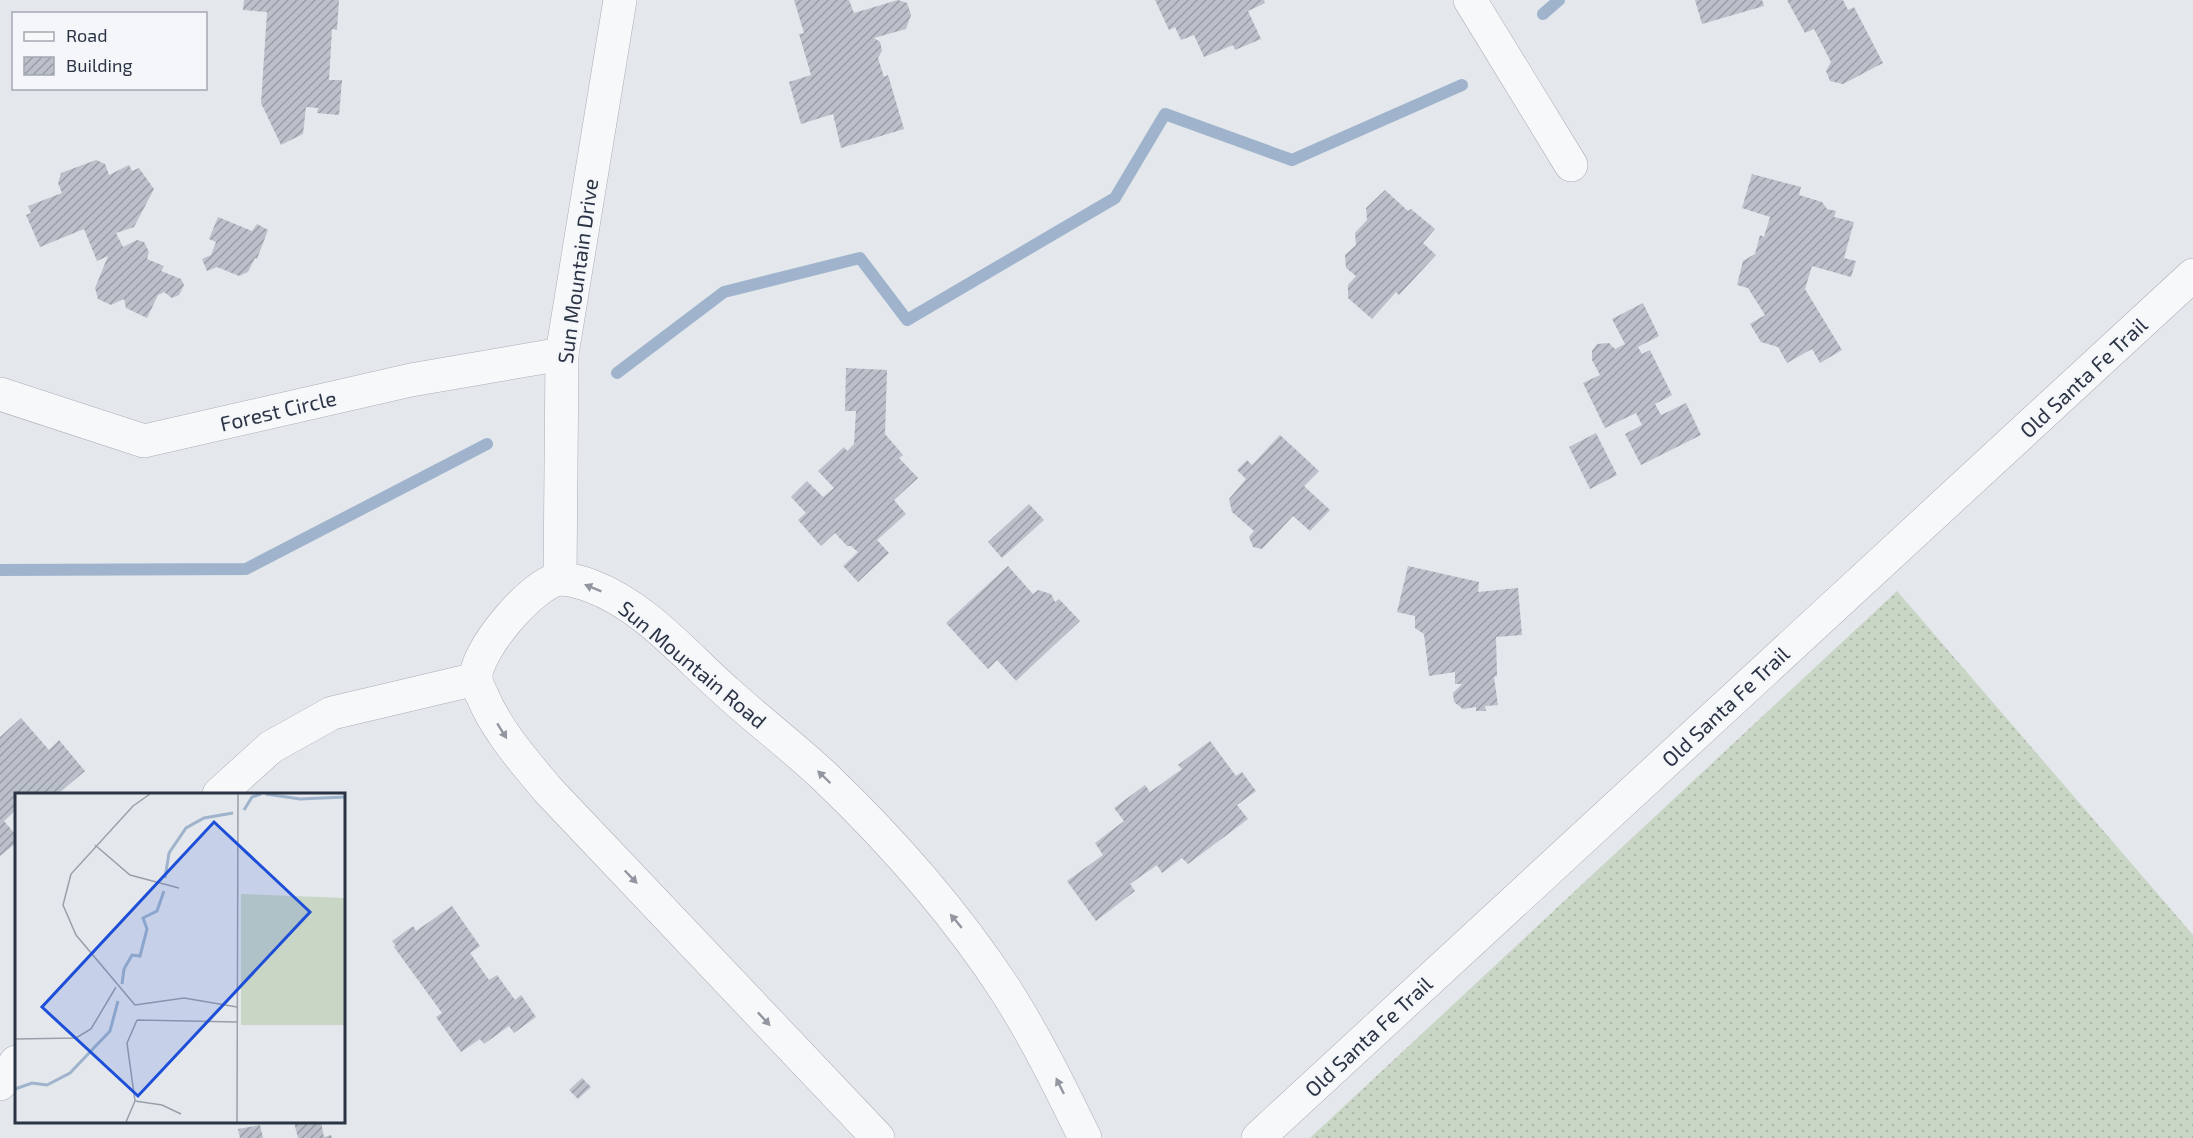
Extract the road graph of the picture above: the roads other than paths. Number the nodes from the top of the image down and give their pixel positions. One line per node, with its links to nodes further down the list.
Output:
1 (620, 0): 5 (street, Sun Mountain Drive)
2 (1470, 0): 3 (street)
3 (1571, 165)
4 (2193, 275): 14 (street, Old Santa Fe Trail)
5 (562, 354): 6 (street, Forest Circle); 7 (street, Sun Mountain Drive)
6 (0, 394)
7 (560, 579): 8 (street); 13 (street, Sun Mountain Road, one-way to 7)
8 (476, 679): 9 (street); 12 (street, one-way to 12)
9 (221, 793)
10 (15, 1063): 11 (street)
11 (0, 1084)
12 (878, 1138)
13 (1085, 1138)
14 (1257, 1138)

